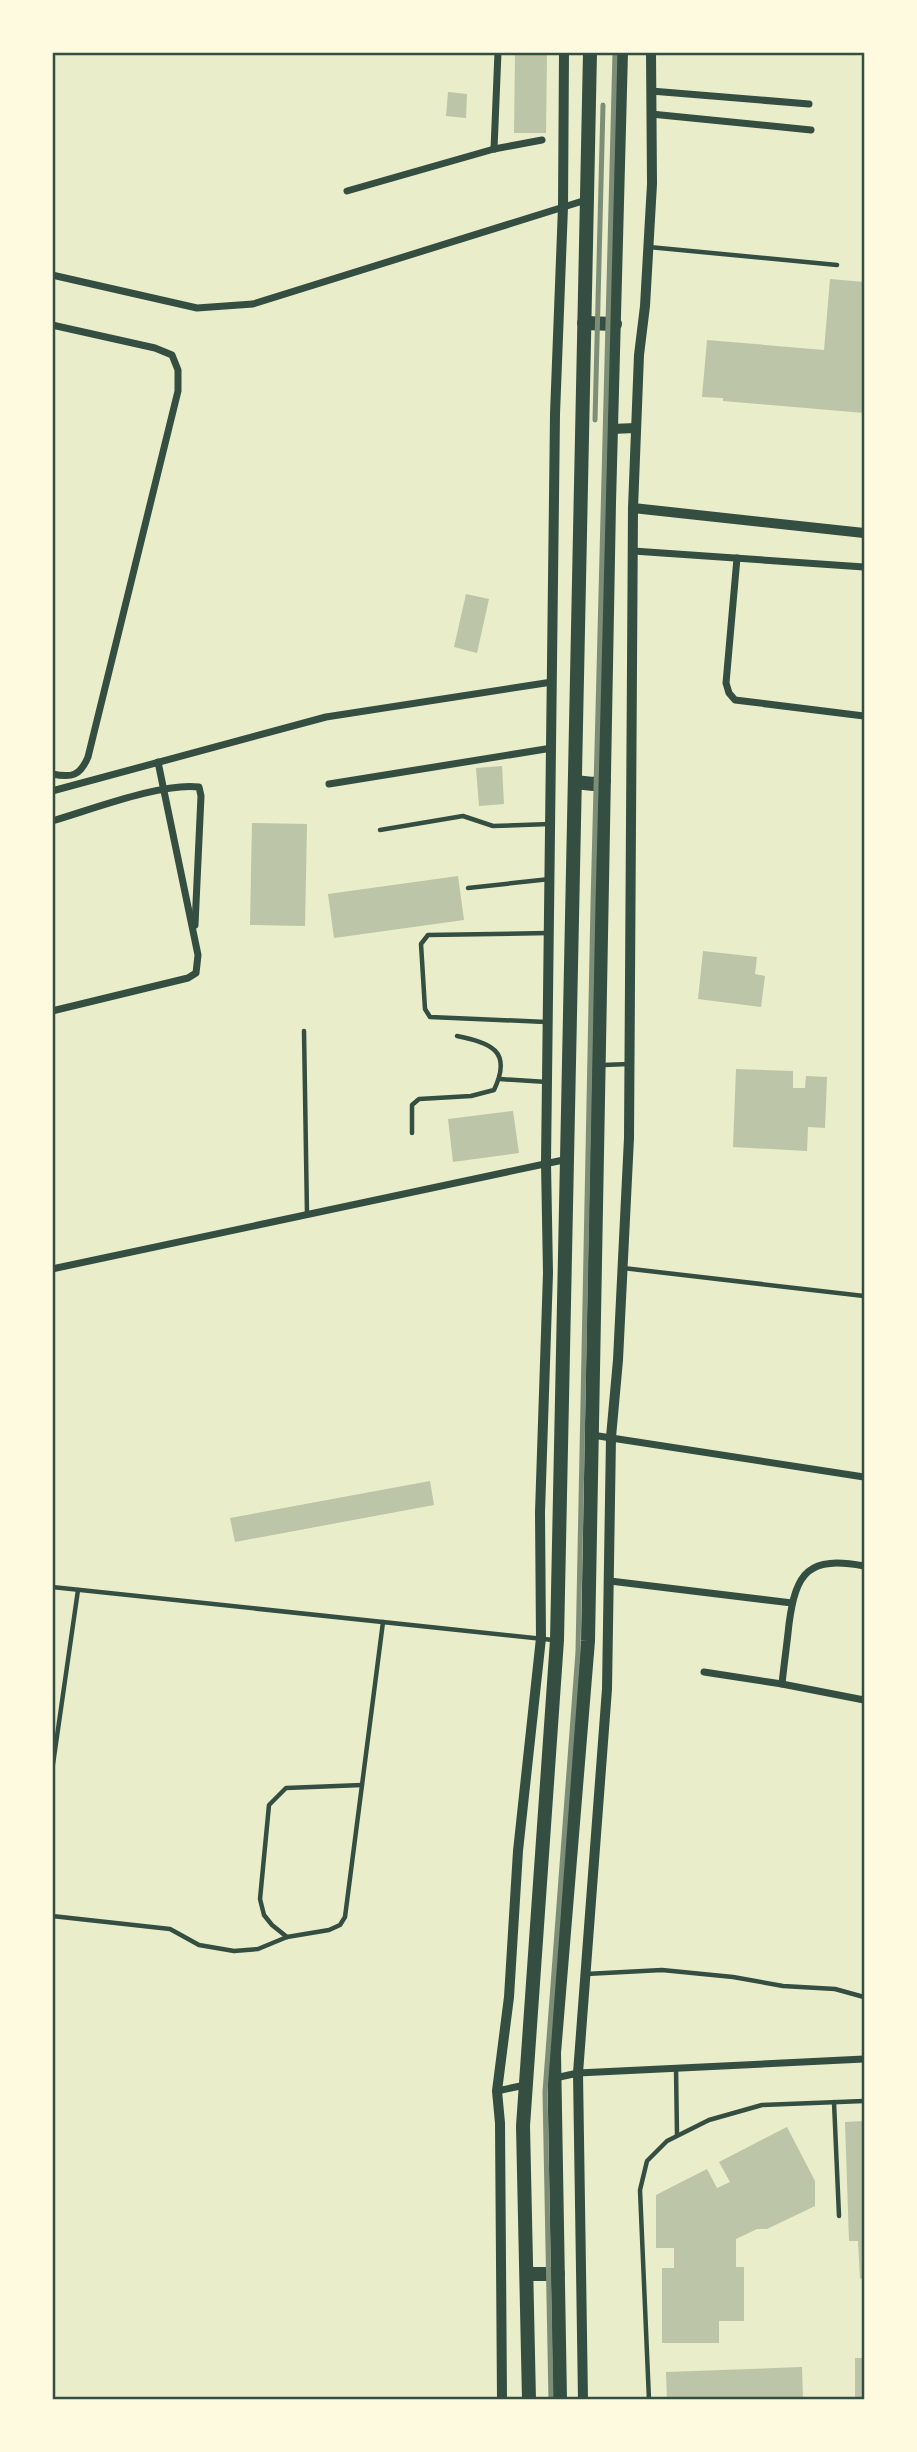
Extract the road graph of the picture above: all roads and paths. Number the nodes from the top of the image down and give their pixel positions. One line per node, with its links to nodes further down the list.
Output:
1 (498, 52): 11 (street)
2 (564, 52): 14 (street)
3 (590, 52): 13 (main road)
4 (621, 52): 19 (main road)
5 (651, 52): 6 (street)
6 (651, 91): 7 (street); 8 (street)
7 (809, 104)
8 (651, 114): 9 (street); 15 (street)
9 (811, 130)
10 (542, 141): 11 (street)
11 (494, 149): 12 (street)
12 (347, 191)
13 (586, 200): 14 (street); 18 (main road)
14 (563, 207): 17 (street); 28 (street)
15 (648, 247): 16 (lane); 21 (street)
16 (837, 265)
17 (52, 275)
18 (583, 323): 19 (main road); 34 (main road)
19 (614, 324): 22 (main road)
20 (52, 325): 32 (street)
21 (636, 428): 22 (street); 23 (street)
22 (611, 429): 33 (main road)
23 (633, 508): 24 (street); 25 (street)
24 (864, 533)
25 (633, 551): 26 (street); 52 (street)
26 (737, 558): 27 (street); 29 (street)
27 (864, 567)
28 (552, 682): 30 (street); 31 (street)
29 (864, 716)
30 (552, 748): 35 (street); 41 (street)
31 (158, 762): 36 (street); 37 (street)
32 (52, 774)
33 (604, 781): 34 (main road); 39 (main road)
34 (575, 782): 38 (main road)
35 (329, 784)
36 (164, 789): 40 (street); 46 (street); 46 (street)
37 (52, 791)
38 (574, 820): 39 (main road); 56 (main road)
39 (603, 820): 51 (main road)
40 (52, 821)
41 (551, 824): 42 (lane); 43 (street)
42 (380, 830)
43 (551, 879): 44 (lane); 45 (street)
44 (468, 888)
45 (550, 933): 48 (street); 48 (lane)
46 (195, 938): 47 (street)
47 (52, 1011)
48 (548, 1022): 54 (street)
49 (304, 1031): 58 (lane)
50 (457, 1036): 53 (lane)
51 (598, 1065): 52 (lane); 62 (main road)
52 (630, 1065): 59 (street)
53 (499, 1079): 54 (lane); 55 (lane)
54 (547, 1082): 57 (street)
55 (412, 1133)
56 (568, 1159): 57 (street); 72 (main road)
57 (545, 1163): 58 (street); 71 (street)
58 (307, 1214): 60 (street)
59 (622, 1268): 61 (lane); 63 (street)
60 (52, 1269)
61 (864, 1296)
62 (592, 1435): 63 (street); 85 (main road)
63 (611, 1437): 64 (street); 66 (street)
64 (864, 1477)
65 (864, 1566): 69 (street)
66 (610, 1581): 69 (street); 80 (street)
67 (52, 1587): 68 (lane)
68 (78, 1590): 70 (lane); 76 (lane)
69 (792, 1603): 74 (street)
70 (383, 1622): 71 (lane); 77 (lane)
71 (541, 1639): 72 (lane); 87 (street)
72 (557, 1640): 86 (main road)
73 (704, 1672): 74 (street)
74 (782, 1685): 75 (street)
75 (864, 1700)
76 (52, 1772)
77 (362, 1785): 79 (lane); 79 (lane)
78 (52, 1916): 79 (lane)
79 (287, 1937)
80 (585, 1974): 81 (lane); 84 (street)
81 (864, 1997)
82 (864, 2059): 83 (street)
83 (676, 2068): 84 (street); 90 (lane)
84 (578, 2073): 85 (street); 97 (street)
85 (554, 2078): 93 (main road)
86 (526, 2084): 87 (street); 92 (main road)
87 (497, 2091): 94 (street)
88 (864, 2101): 89 (lane)
89 (834, 2102): 90 (lane); 91 (lane)
90 (677, 2135): 98 (lane)
91 (839, 2216)
92 (527, 2274): 93 (main road); 95 (main road)
93 (558, 2274): 96 (main road)
94 (502, 2399)
95 (529, 2399)
96 (560, 2399)
97 (583, 2399)
98 (649, 2399)

